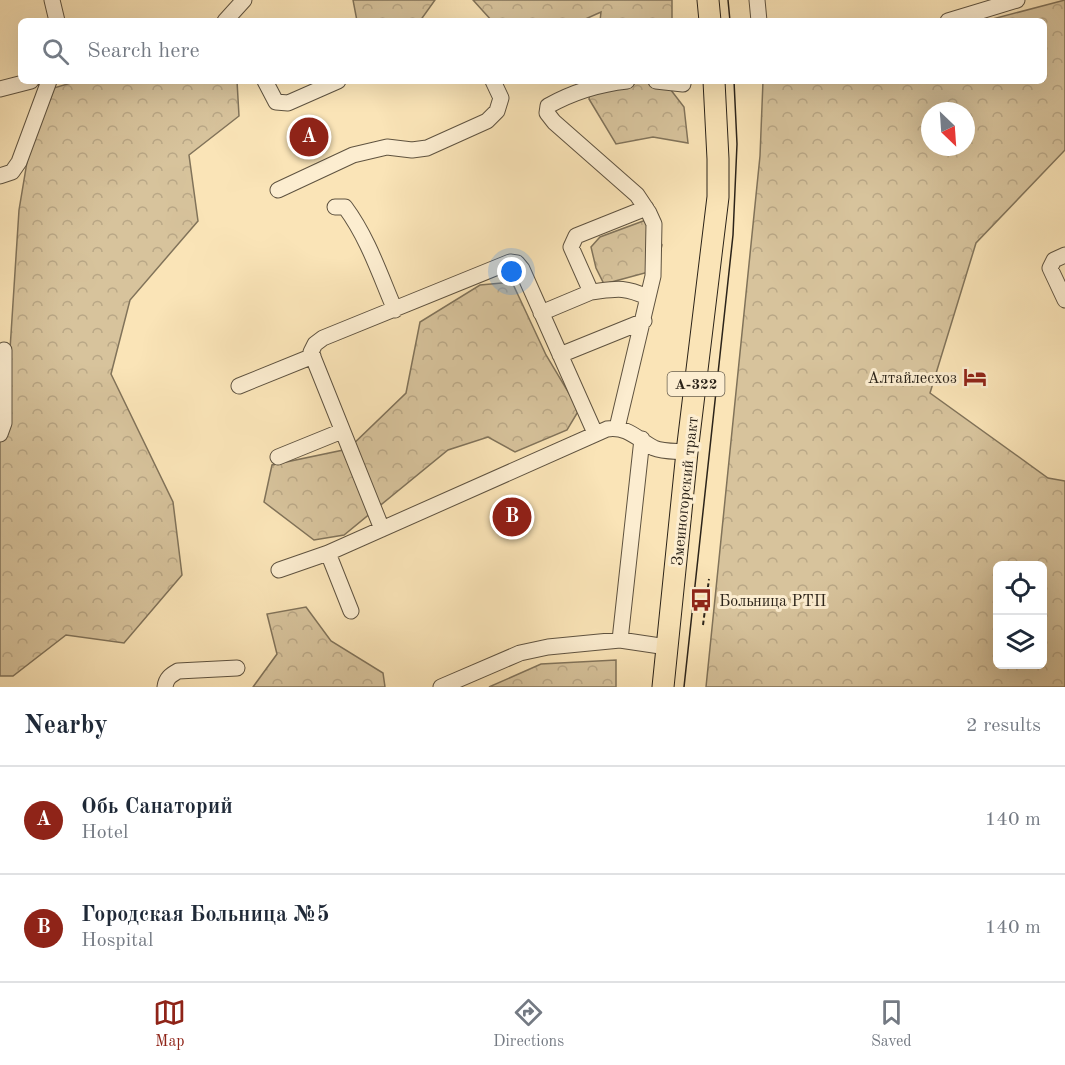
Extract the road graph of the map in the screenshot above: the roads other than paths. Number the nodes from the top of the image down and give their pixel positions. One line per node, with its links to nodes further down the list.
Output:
1 (52, 0): 5 (street)
2 (708, 0): 6 (highway)
3 (757, 0): 7 (street)
4 (1017, 0): 8 (street)
5 (56, 18)
6 (710, 18)
7 (759, 18)
8 (958, 18)
9 (19, 84): 16 (street)
10 (48, 84): 17 (street)
11 (266, 84): 12 (street)
12 (331, 84)
13 (495, 84): 18 (street)
14 (603, 84): 20 (street)
15 (714, 84): 37 (highway, Змеиногорский тракт / А-322)
16 (0, 89)
17 (0, 176)
18 (278, 190)
19 (334, 207): 25 (street)
20 (646, 207): 22 (street); 23 (street)
21 (1065, 255): 24 (street)
22 (591, 292): 23 (street); 26 (street)
23 (647, 297): 27 (street)
24 (1065, 300)
25 (394, 310): 26 (street); 30 (street)
26 (541, 313): 29 (street)
27 (644, 321): 29 (street); 32 (street)
28 (4, 350): 35 (street)
29 (560, 355): 34 (street)
30 (313, 356): 31 (street); 33 (street)
31 (240, 386)
32 (617, 428): 34 (street); 36 (street)
33 (342, 430): 38 (street); 39 (street)
34 (595, 433): 39 (street)
35 (0, 434)
36 (642, 439): 37 (street); 43 (street)
37 (687, 452): 44 (highway, Змеиногорский тракт / А-322)
38 (278, 457)
39 (382, 530): 40 (street)
40 (328, 553): 41 (street); 42 (street)
41 (279, 570)
42 (351, 611)
43 (620, 640): 44 (street); 47 (street)
44 (667, 647): 48 (highway, Змеиногорский тракт / А-322)
45 (237, 668): 46 (street)
46 (165, 687)
47 (441, 687)
48 (663, 687)

